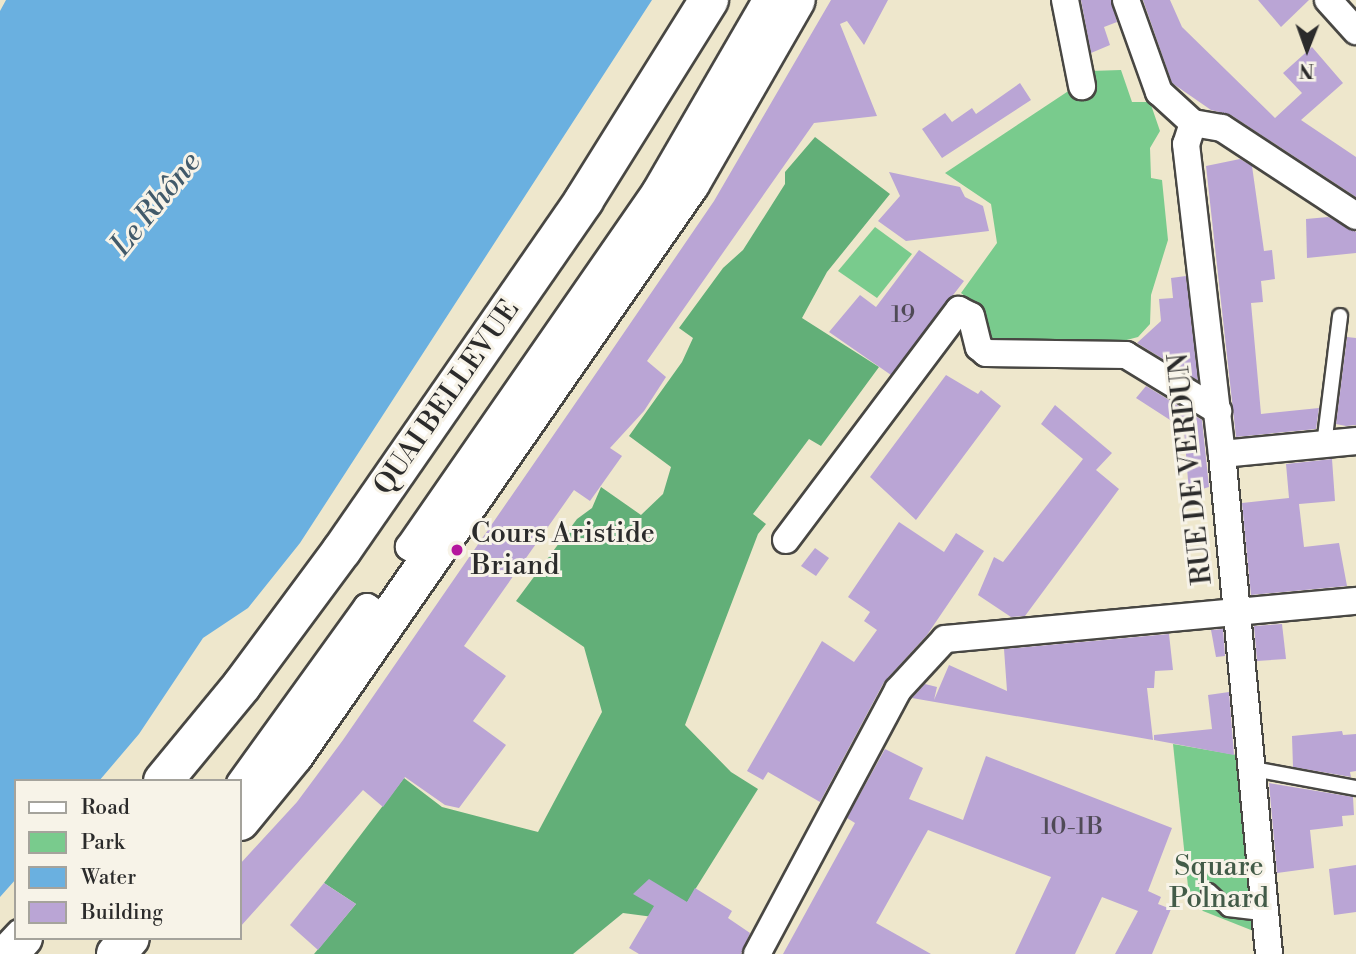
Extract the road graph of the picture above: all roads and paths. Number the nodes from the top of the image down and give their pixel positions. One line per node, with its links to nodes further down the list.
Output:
1 (709, 0): 22 (main road, QUAI BELLEVUE)
2 (766, 0): 17 (street)
3 (796, 0): 17 (main road)
4 (1065, 0): 8 (street)
5 (1126, 0): 9 (street)
6 (1328, 0): 7 (street)
7 (1356, 31)
8 (1082, 86)
9 (1193, 123): 10 (street); 12 (street, RUE DE VERDUN)
10 (1356, 216)
11 (1340, 316): 14 (lane)
12 (1218, 411): 15 (street, RUE DE VERDUN); 16 (street)
13 (1356, 442): 14 (street)
14 (1324, 444): 15 (street)
15 (1222, 454): 19 (street, RUE DE VERDUN)
16 (786, 540)
17 (430, 560): 20 (main road)
18 (1356, 601): 19 (street)
19 (1237, 611): 21 (street, RUE DE VERDUN); 32 (street)
20 (388, 621): 23 (street); 25 (main road)
21 (1253, 769): 24 (lane); 27 (street, RUE DE VERDUN)
22 (165, 779)
23 (242, 780)
24 (1356, 788)
25 (242, 819)
26 (1209, 891): 27 (lane)
27 (1266, 914): 33 (street, RUE DE VERDUN)
28 (21, 940): 30 (main road)
29 (128, 940): 31 (main road)
30 (8, 954)
31 (116, 954)
32 (757, 954)
33 (1269, 954)

